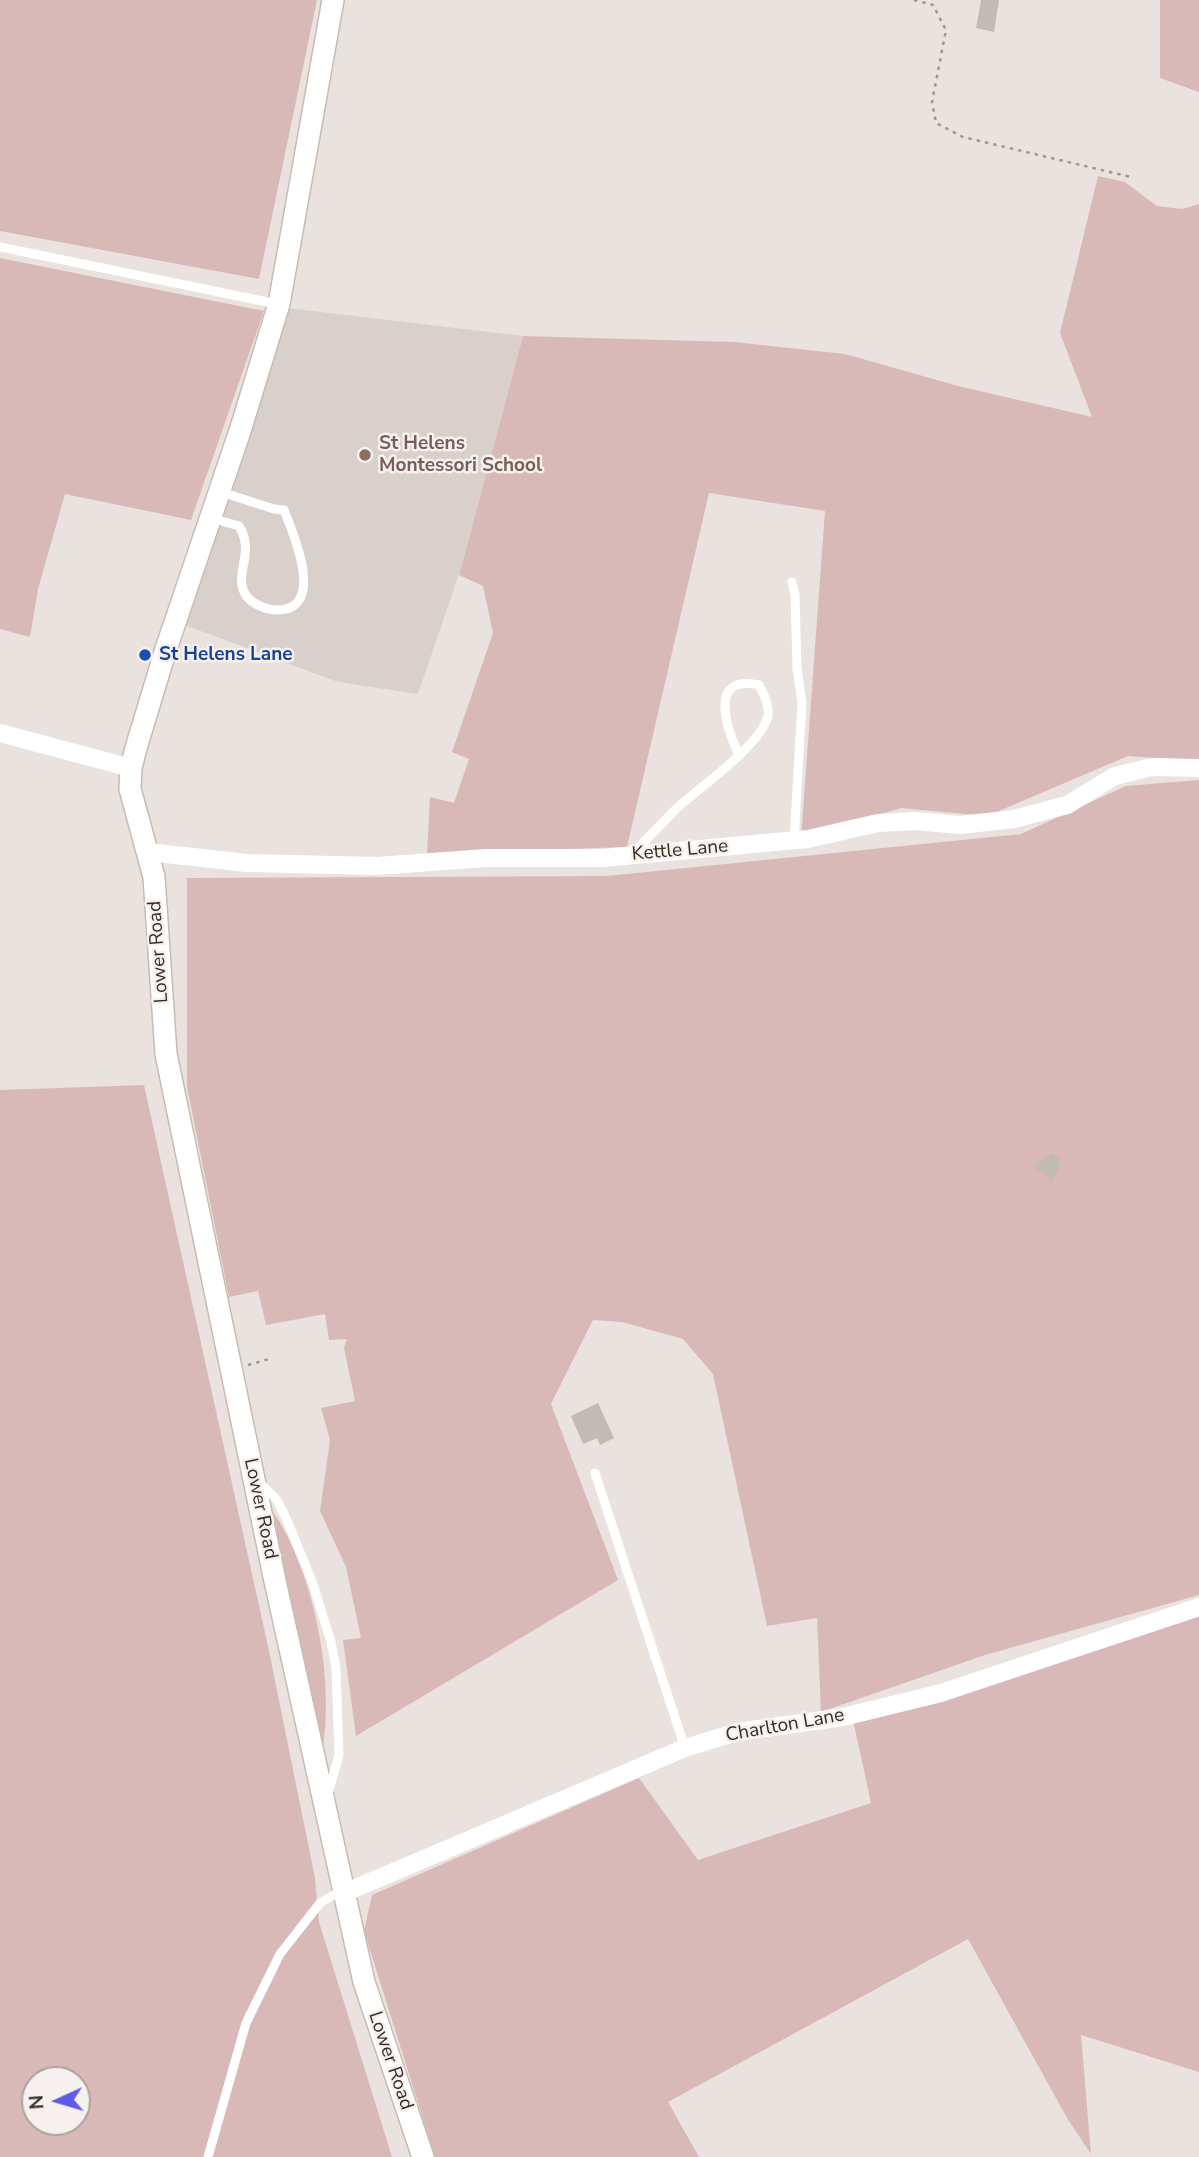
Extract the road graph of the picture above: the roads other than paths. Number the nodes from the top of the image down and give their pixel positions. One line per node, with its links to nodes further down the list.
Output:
1 (333, 0): 3 (main road)
2 (0, 247): 3 (lane)
3 (279, 304): 4 (main road)
4 (219, 491): 5 (main road); 5 (lane)
5 (210, 518): 9 (main road)
6 (792, 582): 11 (lane)
7 (0, 733): 9 (street)
8 (739, 755): 8 (lane); 13 (lane)
9 (131, 768): 12 (main road, Lower Road)
10 (1199, 768): 11 (street, Kettle Lane)
11 (794, 841): 13 (street, Kettle Lane)
12 (148, 852): 13 (street, Kettle Lane); 15 (main road, Lower Road)
13 (630, 856)
14 (595, 1473): 17 (lane)
15 (254, 1477): 18 (main road, Lower Road); 18 (lane)
16 (1199, 1607): 17 (street, Charlton Lane)
17 (684, 1748): 19 (street, Charlton Lane)
18 (325, 1806): 19 (main road, Lower Road)
19 (344, 1891): 20 (lane); 21 (main road, Lower Road)
20 (208, 2157)
21 (423, 2157)

